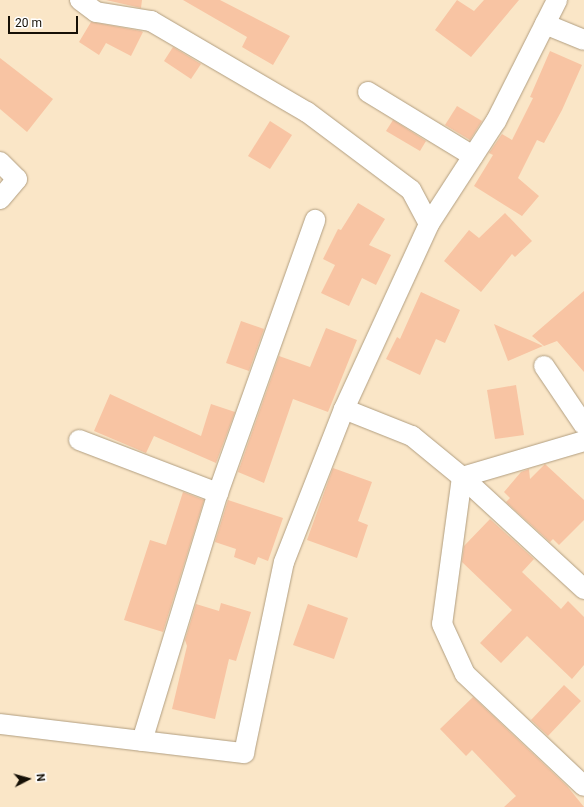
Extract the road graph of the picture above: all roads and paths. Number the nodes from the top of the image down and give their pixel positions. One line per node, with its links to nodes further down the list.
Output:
1 (80, 0): 10 (street)
2 (557, 0): 3 (street)
3 (545, 24): 4 (street); 6 (street)
4 (584, 40)
5 (368, 92): 6 (street)
6 (473, 156): 10 (street)
7 (0, 162): 8 (street)
8 (0, 199)
9 (315, 220): 17 (street)
10 (429, 224): 12 (street)
11 (544, 366): 13 (street)
12 (344, 409): 16 (street); 20 (street)
13 (584, 425)
14 (79, 440): 17 (street)
15 (584, 441): 16 (street)
16 (462, 477): 18 (street); 21 (street)
17 (218, 493): 20 (street)
18 (584, 589)
19 (0, 724): 20 (street)
20 (142, 741)
21 (584, 786)

